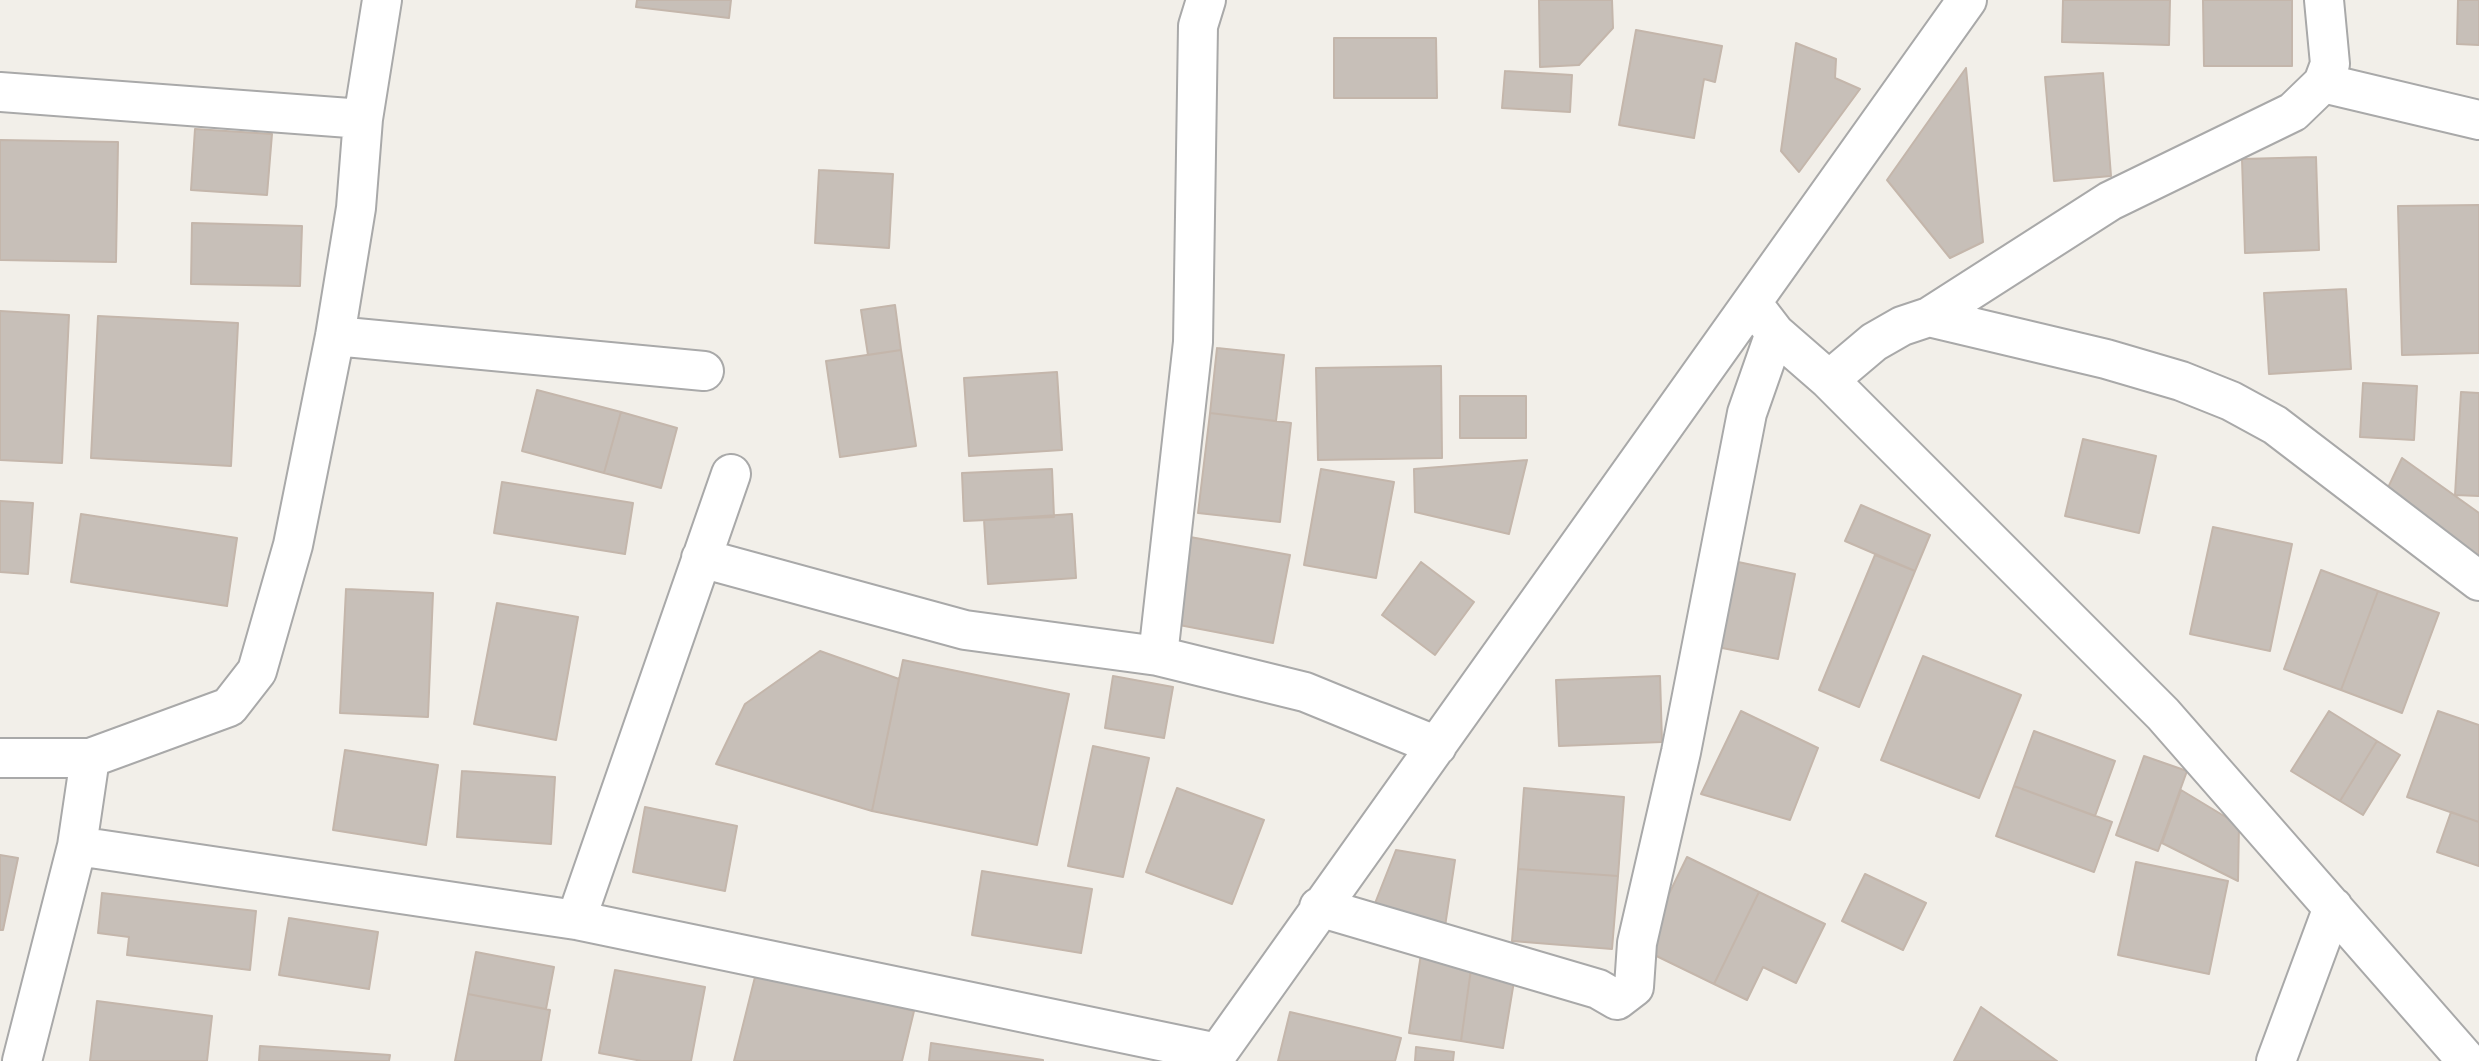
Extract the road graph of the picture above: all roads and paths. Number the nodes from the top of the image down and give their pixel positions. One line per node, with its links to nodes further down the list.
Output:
1 (382, 0): 7 (street)
2 (1206, 0): 18 (street)
3 (1967, 0): 9 (street)
4 (2324, 0): 5 (street)
5 (2323, 83): 8 (street); 10 (street)
6 (0, 92): 7 (street)
7 (363, 118): 12 (street)
8 (2479, 120)
9 (1752, 303): 11 (street); 19 (street)
10 (1929, 317): 14 (street); 17 (street)
11 (1775, 333): 14 (street); 23 (street)
12 (335, 335): 13 (street); 21 (street)
13 (704, 371)
14 (1829, 380): 24 (street)
15 (731, 474): 16 (street)
16 (701, 558): 18 (street); 25 (street)
17 (2479, 581)
18 (1158, 656): 19 (street)
19 (1437, 746): 23 (street)
20 (0, 758): 21 (street)
21 (90, 758): 22 (street)
22 (77, 846): 25 (street); 27 (street)
23 (1319, 907): 26 (street)
24 (2333, 907): 28 (street); 29 (street)
25 (576, 920): 26 (street)
26 (1215, 1057)
27 (22, 1061)
28 (2276, 1061)
29 (2467, 1061)

